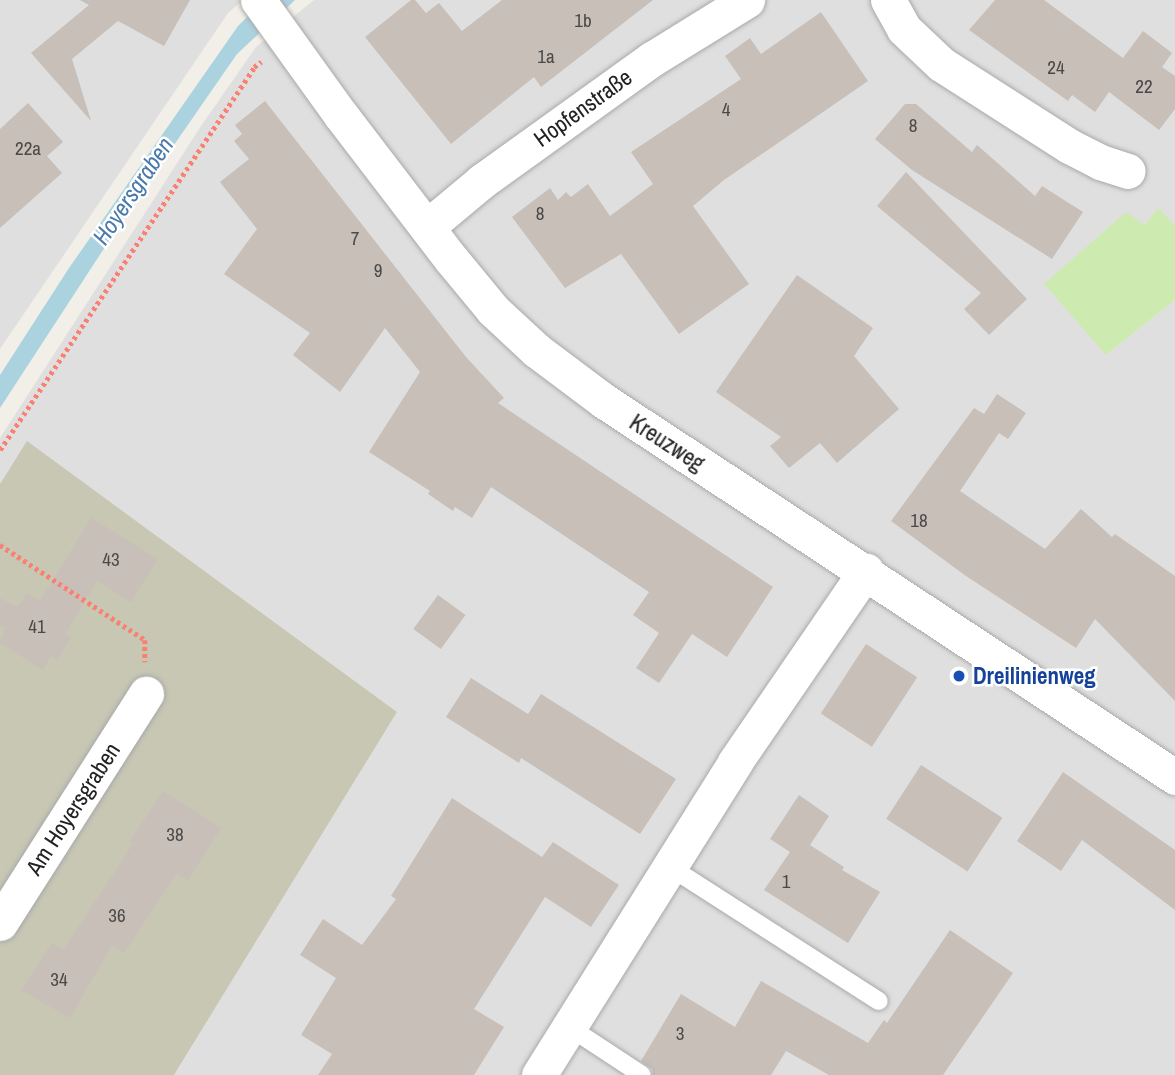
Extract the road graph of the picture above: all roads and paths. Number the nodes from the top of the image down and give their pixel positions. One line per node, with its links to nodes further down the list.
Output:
1 (258, 0): 4 (street, Kreuzweg)
2 (747, 0): 6 (street, Hopfenstraße)
3 (888, 0): 5 (street)
4 (285, 40): 6 (street, Kreuzweg); 7 (path)
5 (1128, 171)
6 (427, 228): 9 (street, Kreuzweg)
7 (0, 450)
8 (0, 545): 10 (path)
9 (866, 571): 11 (street, Kreuzweg); 12 (street)
10 (146, 694): 13 (street, Am Hoyersgraben)
11 (1175, 777)
12 (670, 867): 14 (lane); 15 (street)
13 (0, 923)
14 (879, 1001)
15 (569, 1027): 16 (street); 17 (lane)
16 (538, 1075)
17 (642, 1075)

